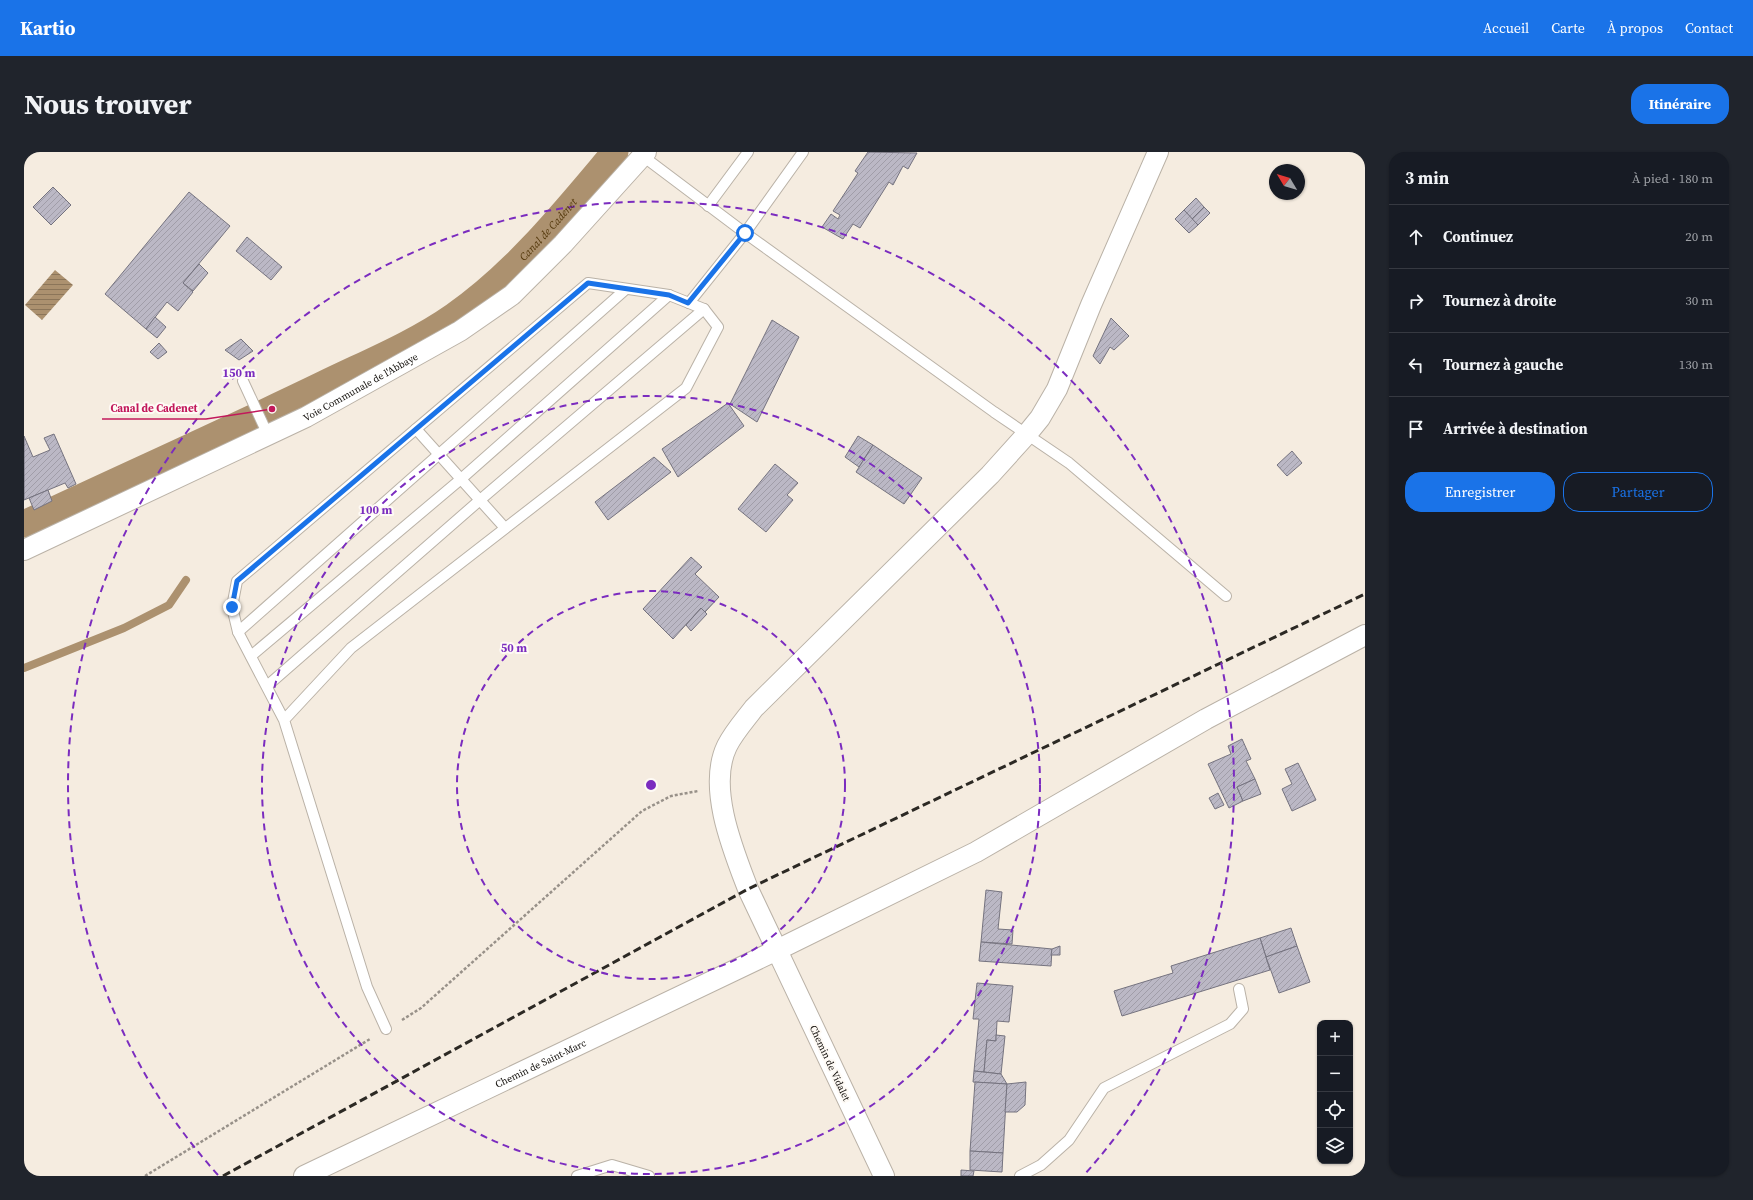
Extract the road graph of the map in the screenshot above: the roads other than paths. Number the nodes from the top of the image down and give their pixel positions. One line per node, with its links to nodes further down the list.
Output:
1 (748, 152): 5 (lane)
2 (803, 152): 6 (lane)
3 (1158, 152): 14 (street, Chemin de Vidalet)
4 (642, 153): 5 (lane); 13 (street, Voie Communale de l'Abbaye)
5 (708, 206): 6 (lane)
6 (745, 233): 9 (lane); 14 (lane)
7 (626, 289): 8 (lane); 12 (lane); 15 (lane)
8 (669, 295): 9 (lane); 16 (lane)
9 (688, 303): 10 (lane)
10 (704, 309): 17 (lane); 18 (lane)
11 (243, 381): 13 (lane)
12 (416, 430): 15 (lane); 21 (lane)
13 (267, 434): 19 (street, Voie Communale de l'Abbaye)
14 (1027, 434): 20 (lane); 26 (street, Chemin de Vidalet)
15 (440, 455): 16 (lane); 21 (lane)
16 (461, 479): 17 (lane); 23 (lane)
17 (480, 500): 18 (lane); 24 (lane)
18 (505, 528): 25 (lane)
19 (24, 550)
20 (1226, 596)
21 (238, 632): 23 (lane)
22 (1365, 636): 26 (street, Chemin de Saint-Marc)
23 (251, 656): 24 (lane)
24 (267, 686): 25 (lane)
25 (284, 720): 28 (lane)
26 (777, 950): 29 (street, Chemin de Saint-Marc); 32 (street, Chemin de Vidalet)
27 (1239, 989): 33 (lane)
28 (386, 1029)
29 (304, 1176)
30 (577, 1176): 31 (lane)
31 (649, 1176)
32 (884, 1176)
33 (1020, 1176)

